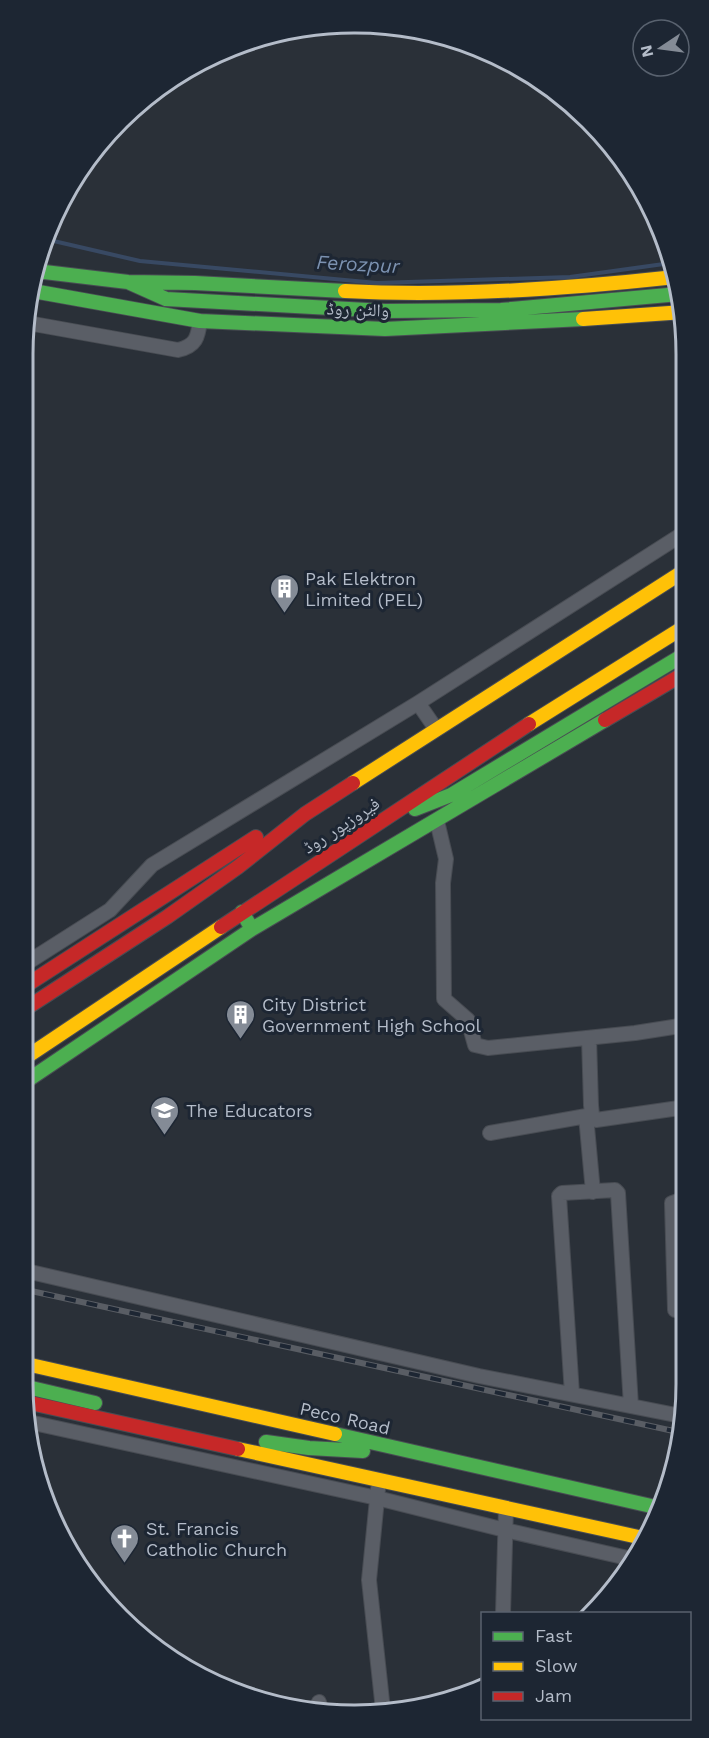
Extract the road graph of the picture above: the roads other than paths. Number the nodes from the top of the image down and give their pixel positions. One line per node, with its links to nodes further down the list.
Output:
1 (44, 272): 3 (main road, والٹن روڈ)
2 (667, 278): 3 (main road, والٹن روڈ)
3 (128, 282): 5 (main road)
4 (39, 292): 7 (main road, والٹن روڈ)
5 (670, 295)
6 (673, 313): 7 (main road, والٹن روڈ)
7 (200, 321): 8 (street)
8 (35, 324)
9 (676, 538): 14 (street)
10 (676, 576): 15 (main road)
11 (676, 632): 18 (main road, فیروزپور روڈ)
12 (676, 659): 18 (main road)
13 (676, 678): 17 (main road)
14 (418, 703): 15 (street); 21 (street)
15 (436, 729): 16 (main road)
16 (305, 814): 22 (main road); 23 (main road)
17 (437, 821): 20 (main road); 25 (street)
18 (368, 828): 19 (main road, فیروزپور روڈ)
19 (242, 912): 20 (main road); 26 (main road, فیروزپور روڈ)
20 (252, 929): 27 (main road)
21 (33, 959)
22 (33, 981)
23 (33, 1004)
24 (676, 1026): 25 (street)
25 (589, 1038): 29 (street)
26 (33, 1053)
27 (33, 1077)
28 (676, 1108): 29 (street)
29 (589, 1116): 30 (street); 31 (street)
30 (490, 1133)
31 (593, 1192): 37 (street); 40 (street)
32 (676, 1202): 34 (street)
33 (33, 1273): 37 (street)
34 (675, 1310)
35 (33, 1366): 46 (main road, Peco Road)
36 (33, 1388): 39 (main road)
37 (572, 1394): 40 (street)
38 (34, 1404): 44 (main road)
39 (105, 1405)
40 (631, 1406): 42 (street)
41 (128, 1410): 46 (main road)
42 (674, 1415)
43 (36, 1424): 45 (street)
44 (138, 1426): 45 (street); 47 (main road)
45 (133, 1446): 48 (street)
46 (422, 1455): 49 (main road, Peco Road)
47 (379, 1480): 48 (street); 50 (main road)
48 (377, 1498): 51 (street); 55 (street)
49 (652, 1506)
50 (506, 1508): 51 (street); 52 (main road)
51 (506, 1530): 53 (street); 54 (street)
52 (637, 1537)
53 (625, 1557)
54 (502, 1612)
55 (382, 1703)

